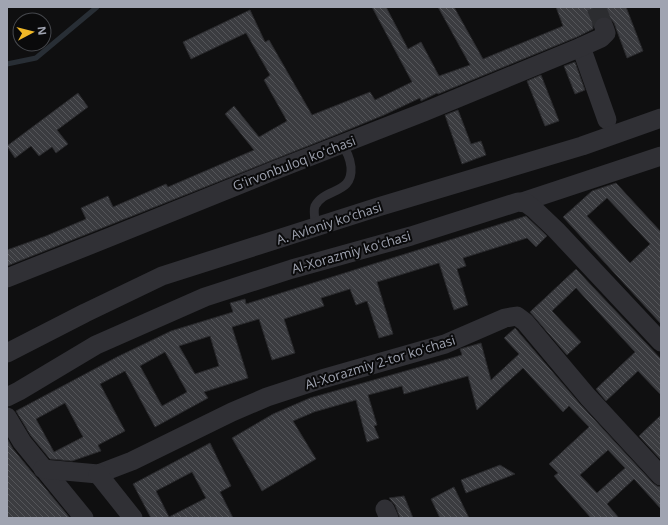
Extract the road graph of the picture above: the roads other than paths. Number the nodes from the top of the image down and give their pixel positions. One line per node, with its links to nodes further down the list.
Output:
1 (604, 27): 2 (street, Gʻirvonbuloq koʻchasi)
2 (581, 47): 3 (street); 5 (street, Gʻirvonbuloq koʻchasi)
3 (607, 120)
4 (660, 120): 8 (street, A. Avloniy ko‘chasi)
5 (341, 144): 8 (lane); 9 (street, Gʻirvonbuloq koʻchasi)
6 (661, 156): 7 (street, Al-Xorazmiy koʻchasi)
7 (522, 202): 10 (street); 12 (street, Al-Xorazmiy koʻchasi)
8 (316, 228): 11 (street, A. Avloniy ko‘chasi)
9 (7, 278)
10 (661, 342)
11 (7, 353)
12 (7, 397)
13 (7, 417): 14 (street)
14 (43, 469): 15 (street, Al-Xorazmiy 2-tor koʻchasi); 17 (street)
15 (98, 474): 16 (street, Al-Xorazmiy 2-tor koʻchasi); 18 (street)
16 (661, 476)
17 (84, 518)
18 (133, 518)

